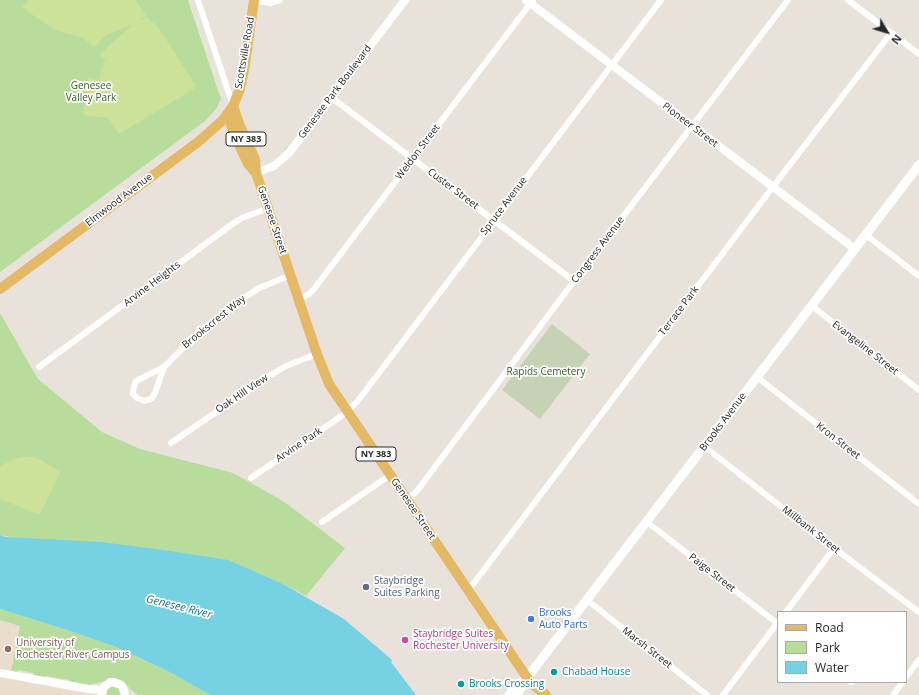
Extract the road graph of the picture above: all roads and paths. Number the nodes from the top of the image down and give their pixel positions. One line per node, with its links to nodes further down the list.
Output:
1 (198, 0): 13 (street, Genesee Street)
2 (254, 0): 3 (street); 13 (main road, Scottsville Road)
3 (280, 0)
4 (405, 0): 12 (street, Genesee Park Boulevard)
5 (661, 0): 11 (street, Spruce Avenue)
6 (788, 0): 14 (street, Congress Avenue)
7 (848, 0): 9 (street)
8 (530, 1): 11 (street, Pioneer Street); 15 (street, Weldon Street)
9 (891, 33): 10 (street); 18 (street, Terrace Park)
10 (919, 54)
11 (612, 64): 14 (street, Pioneer Street); 20 (street, Spruce Avenue)
12 (331, 97): 15 (street, Custer Street); 17 (street, Genesee Park Boulevard)
13 (233, 106): 17 (main road, Genesee Street / NY 383); 26 (main road, Elmwood Avenue)
14 (693, 126): 18 (street, Pioneer Street); 25 (street, Congress Avenue)
15 (412, 159): 20 (street, Custer Street); 27 (street, Weldon Street)
16 (919, 165): 21 (main road, Brooks Avenue)
17 (256, 173): 19 (main road, Genesee Street / NY 383)
18 (772, 188): 22 (street, Pioneer Street); 44 (street, Terrace Park)
19 (268, 208): 23 (main road, Genesee Street / NY 383); 30 (street, Arvine Heights)
20 (494, 220): 25 (street, Custer Street); 34 (street, Spruce Avenue)
21 (866, 234): 22 (main road, Brooks Avenue); 24 (street)
22 (855, 249): 28 (main road, Brooks Avenue)
23 (291, 275): 27 (main road, Genesee Street / NY 383); 31 (street, Brookscrest Way)
24 (919, 276)
25 (574, 281): 39 (street, Congress Avenue)
26 (0, 289)
27 (299, 299): 29 (main road, Genesee Street / NY 383)
28 (812, 306): 32 (main road, Brooks Avenue); 33 (street, Evangeline Street)
29 (317, 354): 34 (main road, Genesee Street / NY 383); 35 (street, Oak Hill View)
30 (39, 367)
31 (164, 367): 31 (street, Brookscrest Way)
32 (757, 377): 36 (main road, Brooks Avenue); 40 (street, Kron Street)
33 (919, 390)
34 (347, 412): 37 (main road, Genesee Street / NY 383); 38 (street, Arvine Park)
35 (171, 443)
36 (705, 446): 42 (main road, Brooks Avenue); 43 (street, Millbank Street)
37 (390, 475): 39 (main road, Genesee Street / NY 383); 41 (street)
38 (252, 478)
39 (407, 500): 44 (main road, Genesee Street / NY 383)
40 (919, 504)
41 (322, 522)
42 (647, 522): 45 (main road, Brooks Avenue); 49 (street, Paige Street)
43 (834, 548): 47 (street, Millbank Street); 48 (street)
44 (468, 589): 54 (main road, Genesee Street / NY 383)
45 (587, 600): 54 (main road, Brooks Avenue); 61 (street, Marsh Street)
46 (919, 602): 47 (street)
47 (917, 610)
48 (787, 611)
49 (777, 622)
50 (777, 624): 62 (street)
51 (919, 660): 53 (street)
52 (0, 673): 56 (street)
53 (907, 677)
54 (527, 678): 58 (main road); 59 (main road); 60 (main road, Genesee Street)
55 (902, 683): 63 (street)
56 (102, 693): 57 (street)
57 (125, 695)
58 (509, 695)
59 (517, 695)
60 (546, 695)
61 (707, 695)
62 (723, 695)
63 (893, 695)

